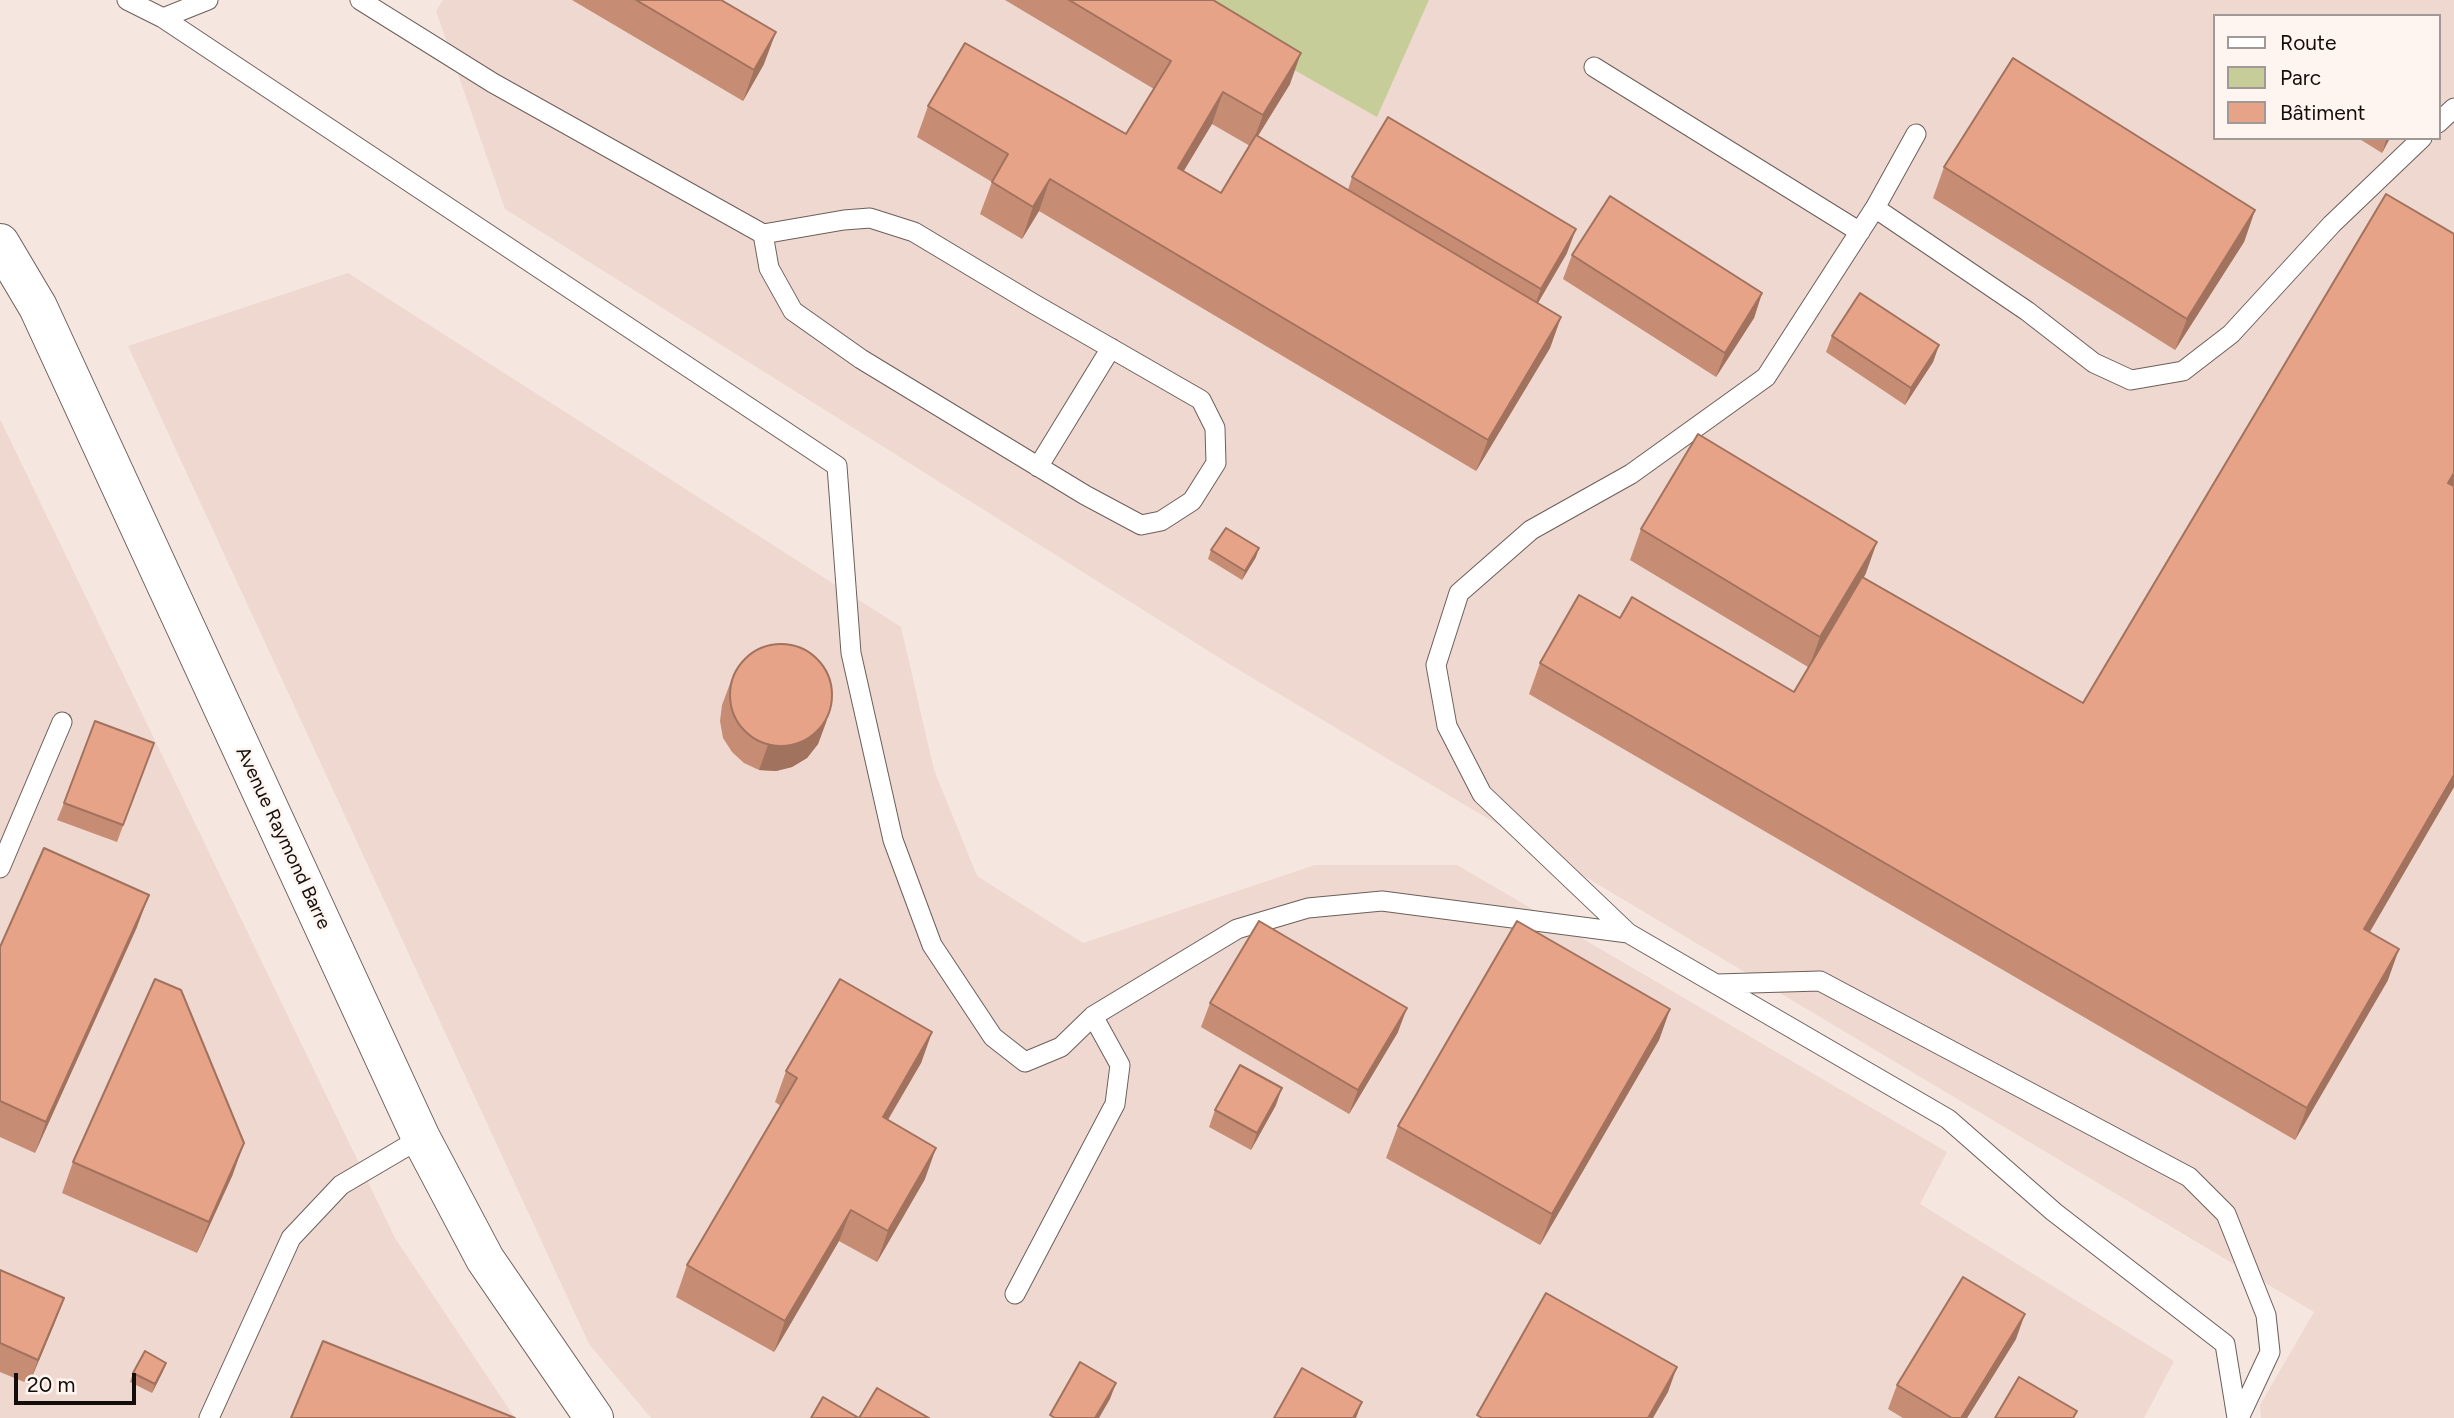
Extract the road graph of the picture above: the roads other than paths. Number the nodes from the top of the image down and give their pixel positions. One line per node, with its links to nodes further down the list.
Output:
1 (127, 0): 4 (lane)
2 (208, 0): 4 (lane)
3 (360, 0): 12 (lane)
4 (163, 18): 20 (lane)
5 (1594, 67): 11 (lane)
6 (2454, 108): 7 (lane)
7 (2440, 121)
8 (1916, 134): 10 (lane)
9 (2420, 140): 10 (lane)
10 (1875, 208): 11 (lane)
11 (1860, 232): 18 (lane)
12 (763, 234): 14 (lane); 15 (lane)
13 (0, 243): 21 (main road, Avenue Raymond Barre)
14 (1111, 348): 15 (lane); 15 (lane)
15 (1038, 467)
16 (62, 722): 17 (lane)
17 (0, 869)
18 (1628, 933): 19 (lane); 20 (lane)
19 (1717, 984): 25 (lane); 25 (lane)
20 (1093, 1016): 22 (lane)
21 (421, 1138): 23 (lane); 24 (main road, Avenue Raymond Barre)
22 (1014, 1294)
23 (209, 1418)
24 (594, 1418)
25 (2238, 1418)

